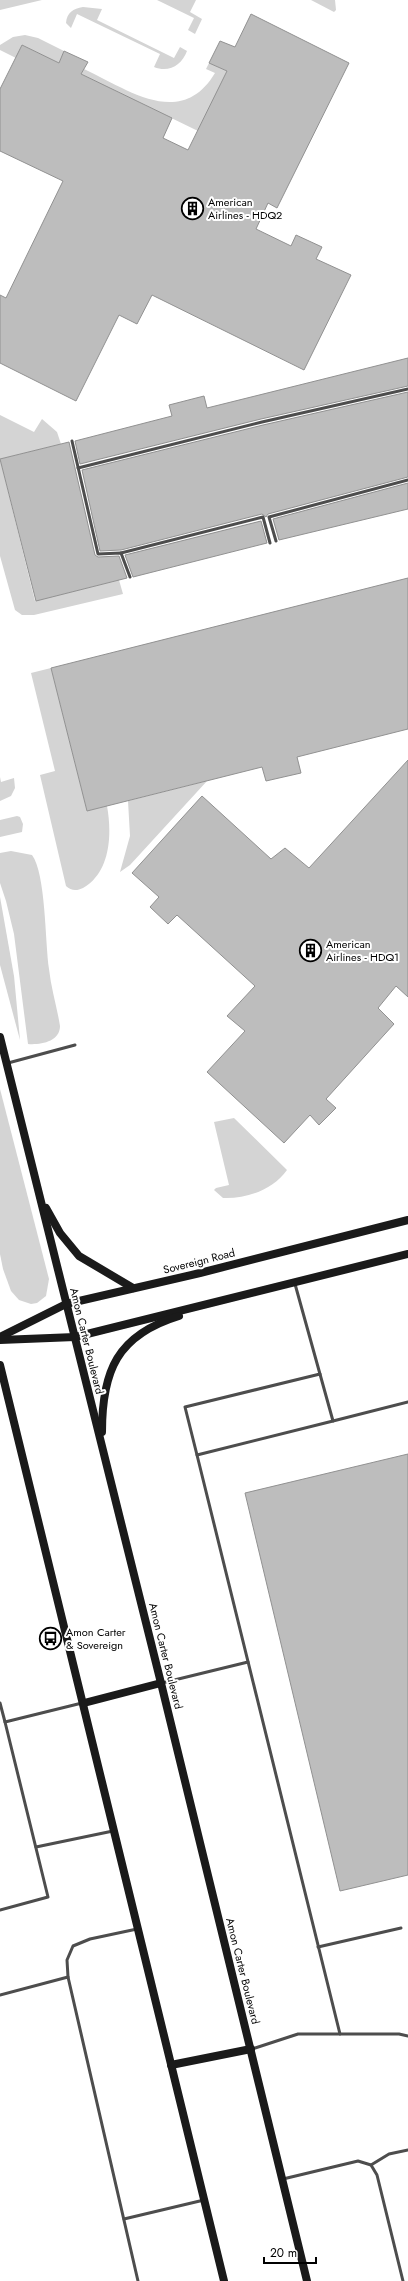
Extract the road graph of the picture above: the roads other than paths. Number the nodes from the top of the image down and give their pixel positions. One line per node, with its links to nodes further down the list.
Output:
1 (408, 390): 3 (lane)
2 (72, 441): 3 (lane)
3 (78, 468): 7 (lane)
4 (408, 480): 5 (lane)
5 (276, 541)
6 (270, 543): 7 (lane)
7 (121, 553): 8 (lane)
8 (130, 577)
9 (0, 1037): 11 (street, Amon Carter Boulevard)
10 (75, 1045): 11 (lane)
11 (7, 1064): 12 (street, Amon Carter Boulevard)
12 (40, 1198): 16 (street); 18 (street, Amon Carter Boulevard)
13 (408, 1220): 16 (street, Sovereign Road)
14 (408, 1254): 15 (street, Sovereign Road)
15 (294, 1283): 17 (street, Sovereign Road); 22 (lane)
16 (133, 1288): 18 (street, Sovereign Road)
17 (224, 1300): 19 (street, Sovereign Road); 25 (street)
18 (66, 1304): 19 (street, Amon Carter Boulevard); 20 (street, Sovereign Road)
19 (75, 1337): 20 (street, Sovereign Road); 25 (street, Amon Carter Boulevard)
20 (0, 1339)
21 (0, 1365): 30 (street)
22 (320, 1374): 24 (lane); 26 (lane)
23 (408, 1402): 24 (lane)
24 (333, 1421): 26 (lane)
25 (102, 1445): 28 (street, Amon Carter Boulevard)
26 (197, 1455): 27 (lane)
27 (248, 1662): 28 (lane); 37 (lane)
28 (161, 1683): 30 (street); 42 (street, Amon Carter Boulevard)
29 (0, 1703): 31 (lane)
30 (84, 1703): 31 (lane); 32 (street)
31 (5, 1722): 33 (lane)
32 (114, 1830): 33 (lane); 36 (street)
33 (36, 1847): 34 (lane)
34 (0, 1910)
35 (401, 1928): 37 (lane)
36 (138, 1929): 38 (lane); 43 (street)
37 (318, 1947): 40 (lane)
38 (68, 1977): 39 (lane); 48 (lane)
39 (0, 1994)
40 (340, 2034): 41 (lane); 42 (lane)
41 (408, 2036)
42 (251, 2049): 43 (street); 46 (street, Amon Carter Boulevard)
43 (171, 2065): 47 (street)
44 (408, 2150): 45 (lane)
45 (371, 2165): 46 (lane); 52 (lane)
46 (283, 2179): 51 (street, Amon Carter Boulevard)
47 (204, 2200): 48 (lane); 50 (street)
48 (124, 2219): 49 (lane)
49 (138, 2281)
50 (224, 2281)
51 (307, 2281)
52 (403, 2281)

